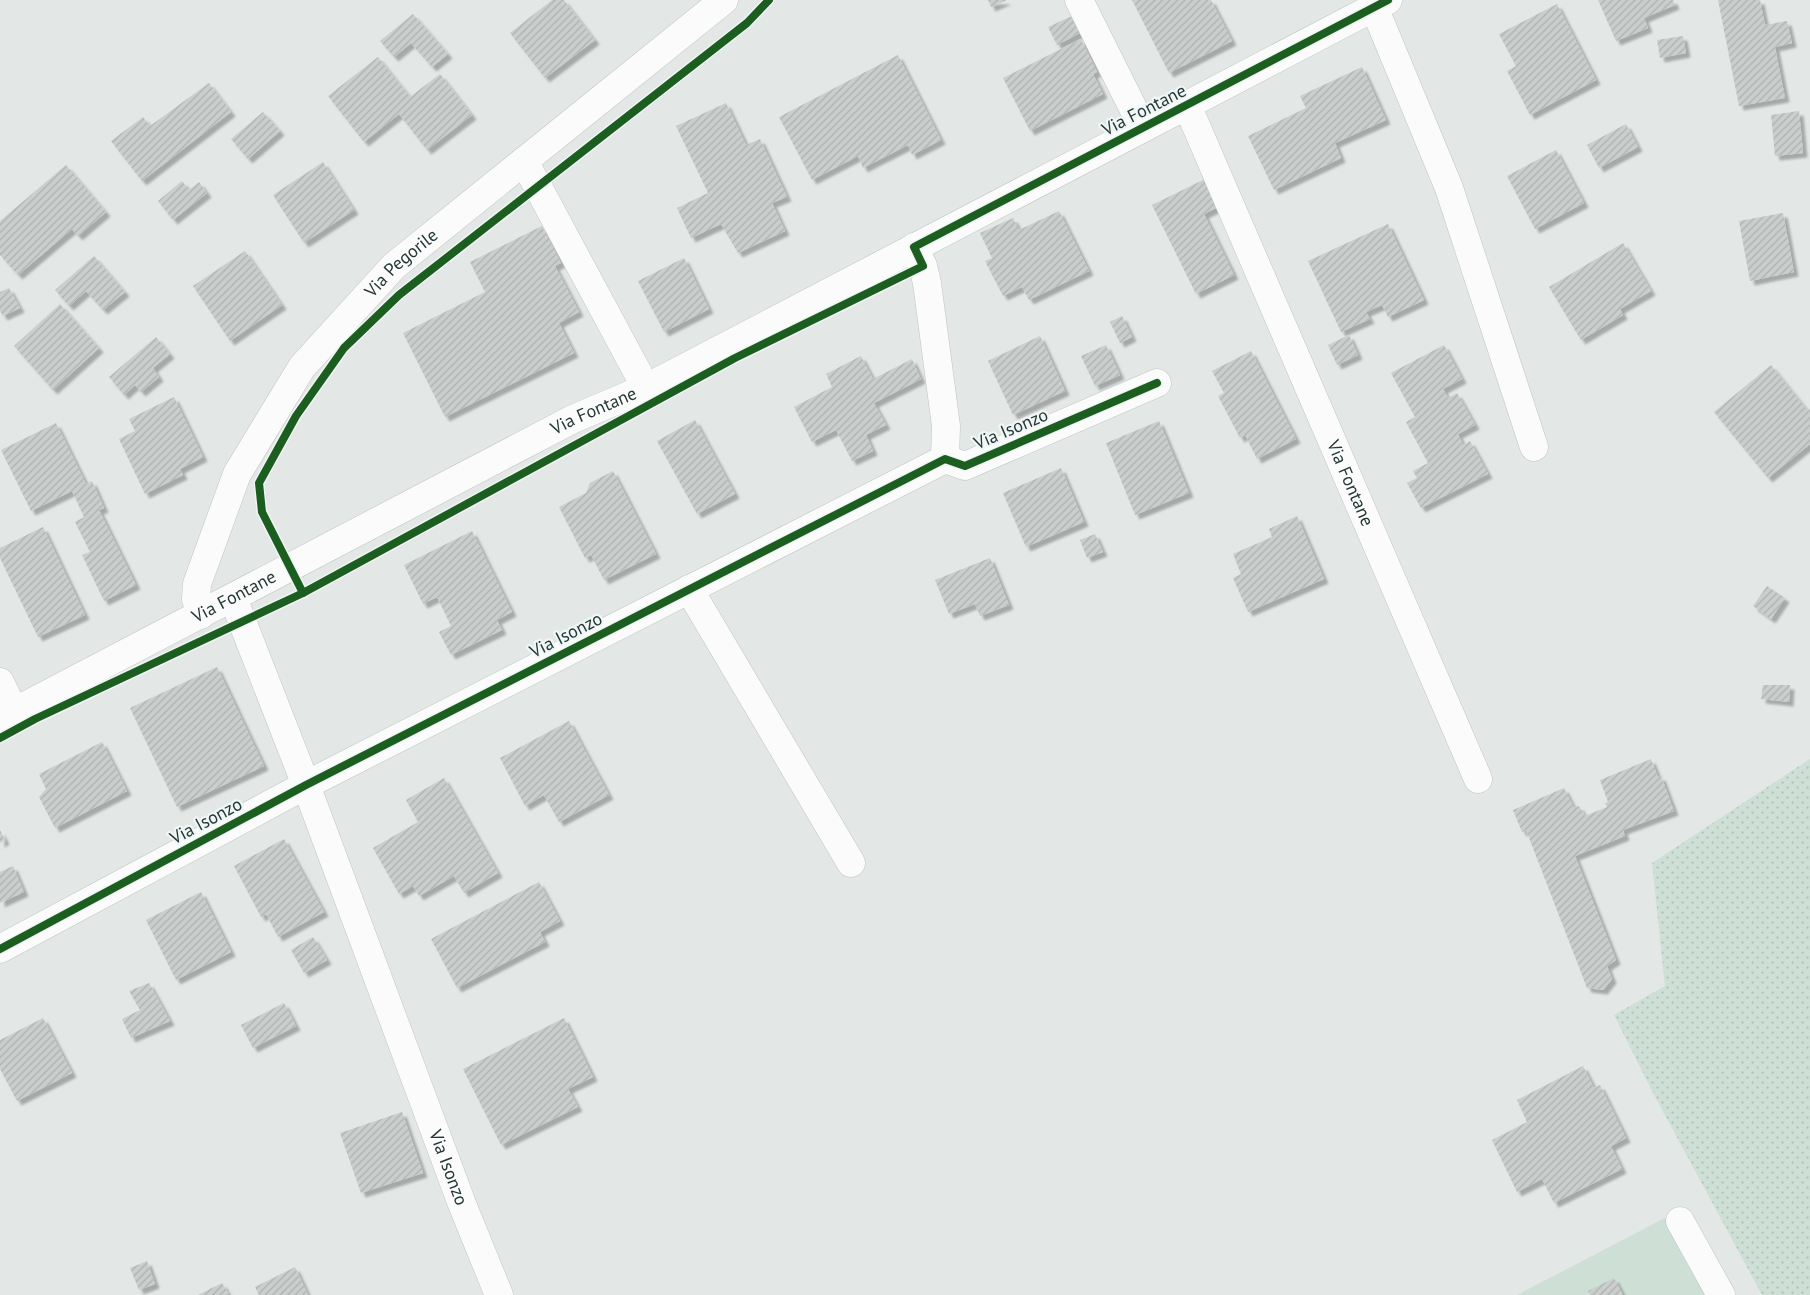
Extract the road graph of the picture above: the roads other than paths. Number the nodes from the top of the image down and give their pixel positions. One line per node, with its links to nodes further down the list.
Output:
1 (724, 0): 6 (street, Via Pegorile)
2 (1080, 0): 5 (street)
3 (1381, 4): 4 (street, Via Fontane); 10 (street, Via Fontane)
4 (1187, 105): 5 (street, Via Fontane); 17 (street, Via Fontane)
5 (1143, 128): 7 (street, Via Fontane)
6 (524, 161): 9 (street); 14 (street, Via Pegorile)
7 (914, 247): 9 (street, Via Fontane); 11 (street, Via Isonzo)
8 (1157, 383): 11 (street, Via Isonzo)
9 (646, 388): 13 (street, Via Fontane)
10 (1534, 447)
11 (945, 459): 12 (street, Via Isonzo)
12 (689, 589): 18 (street, Via Isonzo); 19 (street)
13 (233, 598): 14 (street, Via Fontane); 18 (street, Via Isonzo)
14 (201, 615): 16 (street, Via Fontane)
15 (0, 682): 16 (street)
16 (7, 715)
17 (1478, 779)
18 (306, 785): 20 (street, Via Isonzo); 22 (street, Via Isonzo)
19 (851, 863)
20 (0, 950)
21 (1680, 1220): 23 (street)
22 (500, 1295)
23 (1721, 1295)

